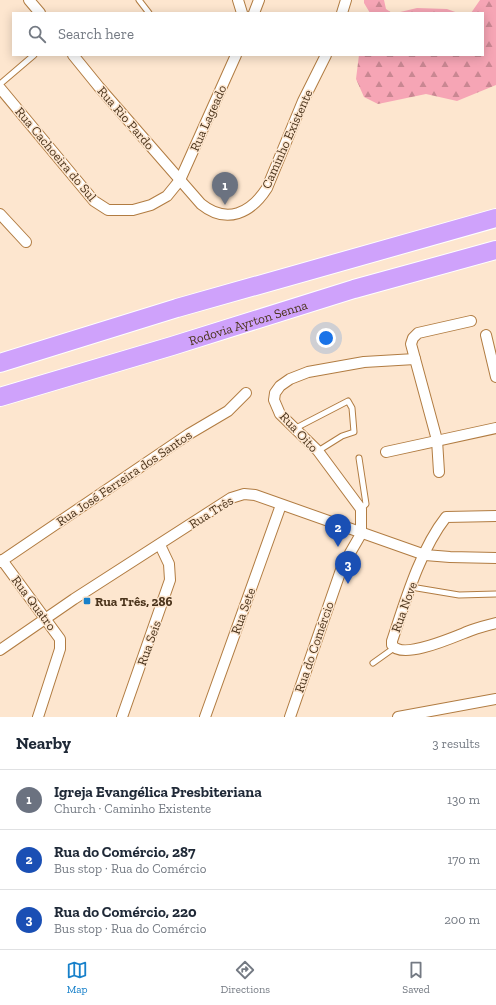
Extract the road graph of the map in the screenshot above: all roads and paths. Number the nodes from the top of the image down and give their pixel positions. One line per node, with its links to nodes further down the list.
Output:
1 (29, 0): 6 (street)
2 (139, 0): 7 (lane)
3 (238, 0): 8 (street)
4 (259, 0): 9 (street)
5 (346, 0): 10 (street)
6 (39, 12)
7 (149, 12)
8 (242, 12)
9 (254, 12)
10 (342, 12)
11 (33, 56): 15 (lane)
12 (75, 56): 17 (street, Rua Rio Pardo)
13 (236, 56): 17 (street, Rua Lageado)
14 (326, 56): 17 (street, Caminho Existente)
15 (0, 84)
16 (0, 88): 17 (street, Rua Cachoeira do Sul)
17 (180, 180)
18 (496, 206): 23 (highway)
19 (0, 214): 21 (street)
20 (496, 218): 23 (highway)
21 (26, 242)
22 (496, 250): 30 (highway, Rodovia Ayrton Senna)
23 (378, 252): 27 (highway)
24 (472, 321): 26 (street)
25 (486, 335): 28 (street)
26 (415, 359): 32 (street, Rua Oito); 33 (street)
27 (0, 362)
28 (496, 377)
29 (246, 393): 45 (street, Rua José Ferreira dos Santos)
30 (0, 397)
31 (496, 428): 33 (street)
32 (294, 429): 34 (street, Rua Oito); 34 (lane)
33 (437, 440): 35 (street); 37 (street)
34 (318, 451): 39 (street, Rua Oito)
35 (386, 452)
36 (359, 458): 39 (lane)
37 (439, 472)
38 (281, 505): 41 (street, Rua Três); 42 (street, Rua Três); 56 (street, Rua Sete)
39 (361, 509): 41 (street)
40 (496, 516): 43 (street, Rua Nove)
41 (361, 534): 43 (street, Rua Três); 57 (street, Rua do Comércio)
42 (160, 545): 48 (street, Rua Três); 55 (street, Rua Seis)
43 (425, 555): 44 (street, Rua Três); 46 (street, Rua Nove)
44 (496, 558)
45 (1, 561): 48 (street, Rua Quatro)
46 (410, 587): 47 (lane); 50 (street, Rua Nove)
47 (496, 594)
48 (46, 620): 51 (street, Rua Três); 54 (street, Rua Quatro)
49 (496, 623): 50 (street, Rua Nove)
50 (394, 648): 52 (lane)
51 (0, 650)
52 (373, 663)
53 (496, 699): 58 (street)
54 (38, 717)
55 (122, 717)
56 (205, 717)
57 (290, 717)
58 (398, 717)

